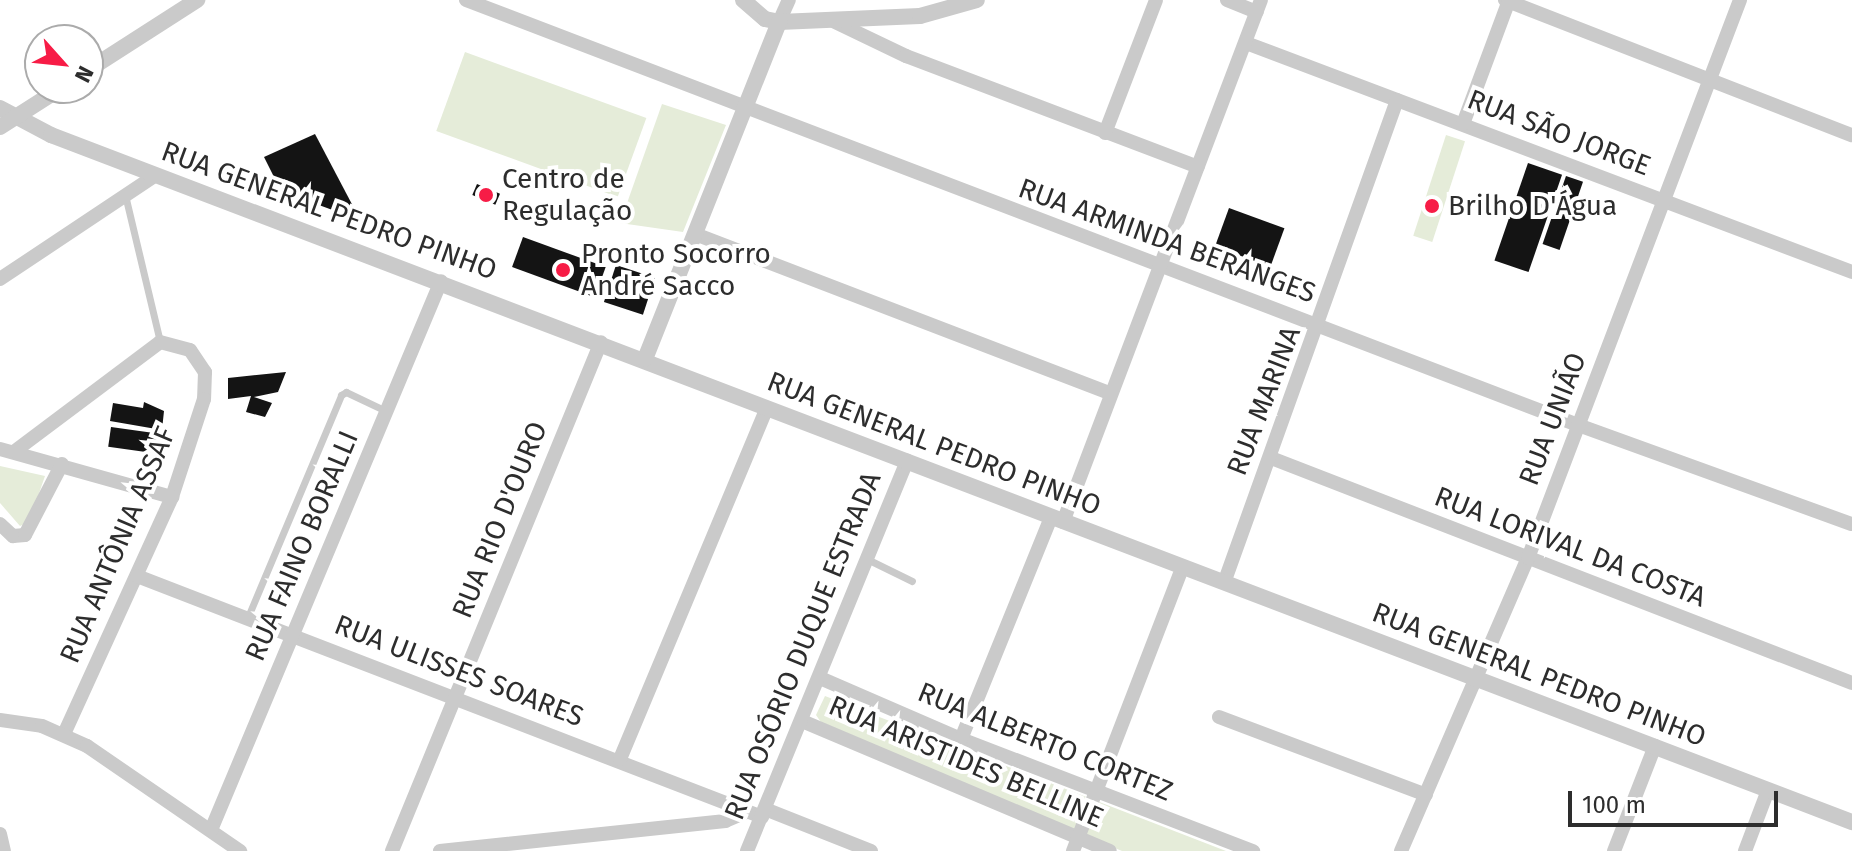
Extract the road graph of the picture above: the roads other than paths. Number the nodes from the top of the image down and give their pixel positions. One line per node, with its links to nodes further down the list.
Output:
1 (197, 0): 15 (street)
2 (466, 0): 20 (street, RUA ARMINDA BERANGES)
3 (743, 0): 12 (street)
4 (789, 0): 12 (street)
5 (977, 0): 11 (street)
6 (1156, 0): 24 (street)
7 (1227, 0): 10 (street)
8 (1740, 0): 16 (street, RUA UNIÃO)
9 (1507, 1): 16 (street); 22 (street)
10 (1259, 6): 14 (street)
11 (924, 8): 13 (street)
12 (779, 22): 13 (street); 20 (street)
13 (835, 22): 24 (street)
14 (1246, 43): 17 (street, RUA SÃO JORGE); 26 (street)
15 (104, 60)
16 (1707, 78): 25 (street); 29 (street, RUA UNIÃO)
17 (1397, 100): 22 (street, RUA SÃO JORGE); 35 (street, RUA MARINA)
18 (38, 104): 21 (street)
19 (0, 108): 21 (street, RUA GENERAL PEDRO PINHO)
20 (743, 108): 30 (street); 31 (street, RUA ARMINDA BERANGES)
21 (17, 118): 23 (street); 27 (street, RUA GENERAL PEDRO PINHO)
22 (1463, 124): 29 (street, RUA SÃO JORGE)
23 (0, 127)
24 (1105, 133): 26 (street)
25 (1852, 135)
26 (1198, 167): 31 (street)
27 (156, 175): 28 (street); 34 (street, RUA GENERAL PEDRO PINHO)
28 (126, 199): 33 (street); 36 (lane)
29 (1664, 200): 32 (street, RUA SÃO JORGE); 42 (street, RUA UNIÃO)
30 (695, 234): 38 (street); 39 (street)
31 (1158, 264): 35 (street, RUA ARMINDA BERANGES); 39 (street)
32 (1852, 272)
33 (0, 279)
34 (441, 281): 37 (street, RUA GENERAL PEDRO PINHO); 41 (street, RUA FAINO BORALLI)
35 (1320, 326): 42 (street, RUA ARMINDA BERANGES); 44 (street, RUA MARINA)
36 (160, 342): 43 (street); 47 (street, RUA ANTÔNIA ASSAF)
37 (601, 342): 38 (street, RUA GENERAL PEDRO PINHO); 62 (street, RUA RIO D'OURO)
38 (645, 359): 40 (street, RUA GENERAL PEDRO PINHO)
39 (1109, 393): 48 (street)
40 (767, 407): 45 (street, RUA GENERAL PEDRO PINHO); 69 (street)
41 (386, 411): 57 (lane); 58 (street, RUA FAINO BORALLI)
42 (1578, 425): 50 (street, RUA ARMINDA BERANGES); 51 (street, RUA UNIÃO)
43 (8, 450): 46 (street)
44 (1271, 458): 51 (street, RUA LORIVAL DA COSTA); 56 (street, RUA MARINA)
45 (907, 460): 48 (street, RUA GENERAL PEDRO PINHO); 52 (street, RUA OSÓRIO DUQUE ESTRADA)
46 (62, 464): 47 (street); 49 (street)
47 (172, 497): 54 (street, RUA ANTÔNIA ASSAF)
48 (1057, 520): 53 (street, RUA GENERAL PEDRO PINHO); 67 (street)
49 (0, 524)
50 (1852, 524)
51 (1528, 558): 60 (street, RUA UNIÃO); 61 (street, RUA LORIVAL DA COSTA)
52 (867, 559): 55 (lane); 59 (street, RUA OSÓRIO DUQUE ESTRADA)
53 (1182, 568): 56 (street, RUA GENERAL PEDRO PINHO); 71 (street)
54 (137, 576): 57 (street, RUA ULISSES SOARES); 66 (street, RUA ANTÔNIA ASSAF)
55 (912, 581)
56 (1224, 583): 60 (street, RUA GENERAL PEDRO PINHO)
57 (247, 619): 58 (street, RUA ULISSES SOARES)
58 (293, 636): 62 (street, RUA ULISSES SOARES); 78 (street, RUA FAINO BORALLI)
59 (820, 678): 65 (street, RUA OSÓRIO DUQUE ESTRADA); 67 (street, RUA ALBERTO CORTEZ)
60 (1478, 679): 68 (street, RUA GENERAL PEDRO PINHO); 72 (street, RUA UNIÃO)
61 (1852, 683)
62 (455, 700): 69 (street, RUA ULISSES SOARES); 83 (street, RUA RIO D'OURO)
63 (1219, 717): 72 (street)
64 (0, 720): 66 (street)
65 (802, 721): 75 (street, RUA OSÓRIO DUQUE ESTRADA); 80 (street, RUA ARISTIDES BELLINE)
66 (64, 734): 78 (street)
67 (961, 739): 71 (street, RUA ALBERTO CORTEZ)
68 (1655, 746): 70 (street, RUA GENERAL PEDRO PINHO); 90 (street)
69 (620, 759): 73 (street, RUA ULISSES SOARES)
70 (1768, 790): 77 (street, RUA GENERAL PEDRO PINHO); 91 (street)
71 (1095, 792): 80 (street); 88 (street, RUA ALBERTO CORTEZ)
72 (1426, 795): 89 (street, RUA UNIÃO)
73 (726, 804): 74 (street, RUA ULISSES SOARES); 76 (street)
74 (746, 812): 75 (street, RUA ULISSES SOARES); 76 (street)
75 (763, 813): 85 (street, RUA OSÓRIO DUQUE ESTRADA); 86 (street, RUA ULISSES SOARES)
76 (695, 821): 84 (street)
77 (1852, 822)
78 (211, 830): 82 (street)
79 (0, 834): 81 (street)
80 (1075, 844): 87 (street, RUA ARISTIDES BELLINE)
81 (4, 851)
82 (240, 851)
83 (392, 851)
84 (440, 851)
85 (747, 851)
86 (871, 851)
87 (1110, 851)
88 (1253, 851)
89 (1401, 851)
90 (1614, 851)
91 (1745, 851)

